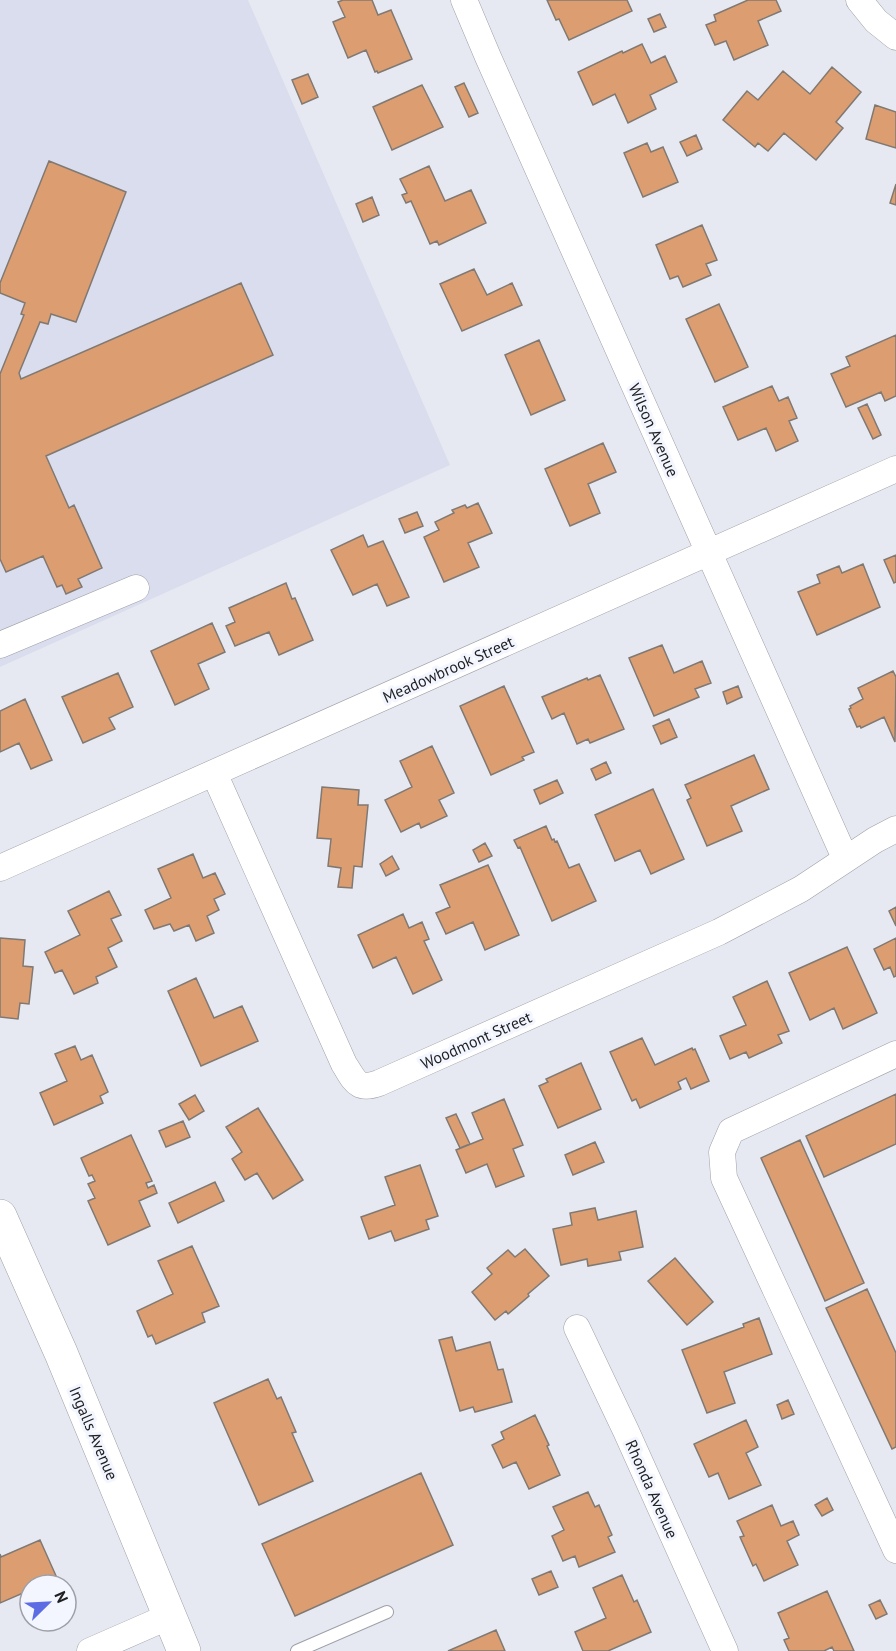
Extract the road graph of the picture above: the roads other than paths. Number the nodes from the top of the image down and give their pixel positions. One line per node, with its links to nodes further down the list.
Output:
1 (464, 0): 5 (street, Wilson Avenue)
2 (859, 0): 3 (street)
3 (896, 36)
4 (896, 469): 5 (street, Meadowbrook Street)
5 (709, 552): 8 (street, Meadowbrook Street); 10 (street, Wilson Avenue)
6 (136, 588): 7 (street)
7 (3, 637)
8 (214, 773): 10 (street, Woodmont Street); 11 (street, Meadowbrook Street)
9 (896, 830): 10 (street, Woodmont Street)
10 (845, 858)
11 (0, 868)
12 (896, 1054): 15 (street)
13 (0, 1216): 17 (main road, Ingalls Avenue)
14 (578, 1328): 21 (street, Rhonda Avenue)
15 (896, 1550)
16 (387, 1612): 20 (lane)
17 (170, 1616): 18 (street); 19 (main road, Ingalls Avenue)
18 (90, 1651)
19 (184, 1651)
20 (297, 1651)
21 (725, 1651)

